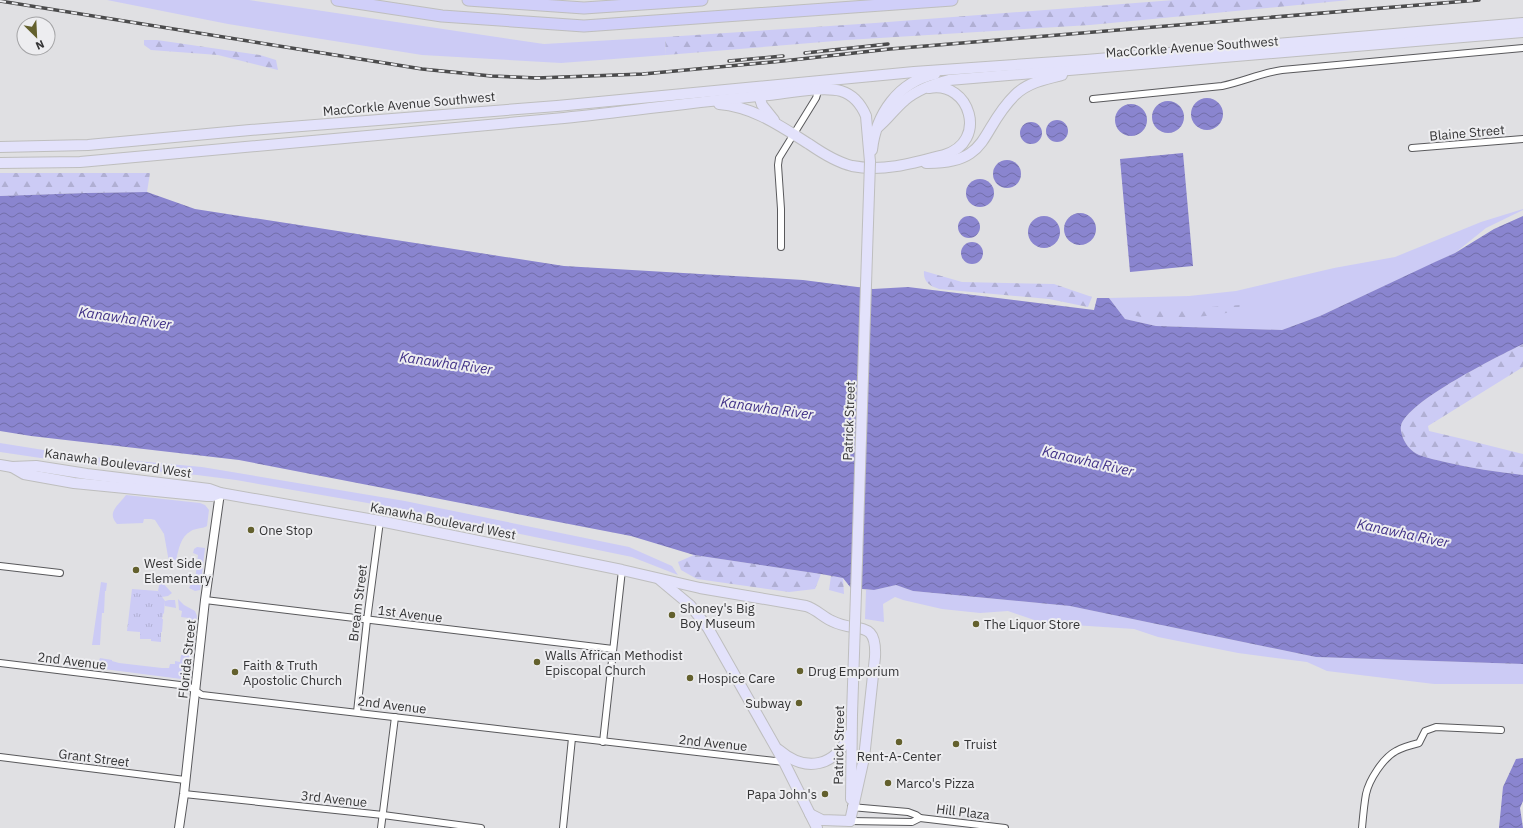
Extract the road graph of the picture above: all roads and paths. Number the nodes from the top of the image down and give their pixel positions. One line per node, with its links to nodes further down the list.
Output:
1 (337, 0): 4 (highway)
2 (468, 0): 3 (highway)
3 (702, 0)
4 (952, 0)
5 (1523, 23): 9 (main road, MacCorkle Avenue Southwest)
6 (1523, 32): 8 (main road, MacCorkle Avenue Southwest)
7 (1523, 48): 13 (street)
8 (1100, 67): 12 (main road, MacCorkle Avenue Southwest); 22 (main road)
9 (965, 69): 10 (main road); 16 (main road, Patrick Street)
10 (820, 86): 11 (main road, MacCorkle Avenue Southwest); 16 (main road); 17 (street)
11 (757, 91): 14 (main road, MacCorkle Avenue Southwest); 15 (main road); 19 (main road, MacCorkle Avenue Southwest)
12 (916, 92): 16 (main road, MacCorkle Avenue Southwest); 22 (main road)
13 (1093, 99)
14 (689, 103): 15 (main road); 21 (main road, MacCorkle Avenue Southwest)
15 (775, 122): 17 (main road)
16 (874, 129): 41 (main road, Patrick Street, bridge)
17 (793, 134): 22 (main road); 23 (street)
18 (1523, 139): 20 (street, Blaine Street)
19 (0, 147)
20 (1412, 148)
21 (0, 163)
22 (914, 163)
23 (781, 247)
24 (0, 465): 25 (main road, Kanawha Boulevard West)
25 (220, 493): 26 (main road, Kanawha Boulevard West); 32 (street, Florida Street)
26 (380, 521): 28 (main road, Kanawha Boulevard West); 34 (street, Bream Street)
27 (0, 566): 29 (street)
28 (622, 570): 30 (main road, Kanawha Boulevard West); 35 (street)
29 (60, 573)
30 (660, 580): 31 (main road, Kanawha Boulevard West); 33 (main road, Kanawha Boulevard West)
31 (700, 588): 33 (main road); 49 (main road, Kanawha Boulevard West)
32 (205, 600): 34 (street, 1st Avenue); 37 (street, Florida Street)
33 (685, 600): 44 (main road, Kanawha Boulevard West)
34 (367, 620): 35 (street, 1st Avenue); 38 (street, Bream Street)
35 (613, 649): 43 (street)
36 (0, 663): 37 (street, 2nd Avenue)
37 (196, 690): 38 (street, 2nd Avenue); 47 (street, Florida Street)
38 (357, 712): 39 (street, 2nd Avenue)
39 (395, 717): 42 (street, 2nd Avenue); 51 (street)
40 (1501, 730): 60 (street)
41 (851, 731): 44 (main road); 49 (main road, Patrick Street)
42 (572, 738): 43 (street, 2nd Avenue); 57 (street)
43 (603, 742): 46 (street, 2nd Avenue)
44 (776, 748): 46 (main road, Kanawha Boulevard West)
45 (0, 757): 47 (street, Grant Street)
46 (784, 762): 50 (main road, Kanawha Boulevard West)
47 (184, 780): 48 (street, Florida Street)
48 (184, 794): 51 (street, 3rd Avenue); 54 (street, Florida Street)
49 (852, 807): 52 (street, Hill Plaza); 53 (main road)
50 (809, 814): 53 (main road); 58 (main road, Kanawha Boulevard West)
51 (383, 815): 55 (street); 56 (street, 3rd Avenue)
52 (920, 818): 53 (street, Hill Plaza); 59 (street, Hill Plaza)
53 (850, 824)
54 (179, 828)
55 (381, 828)
56 (481, 828)
57 (563, 828)
58 (817, 828)
59 (1005, 828)
60 (1362, 828)

